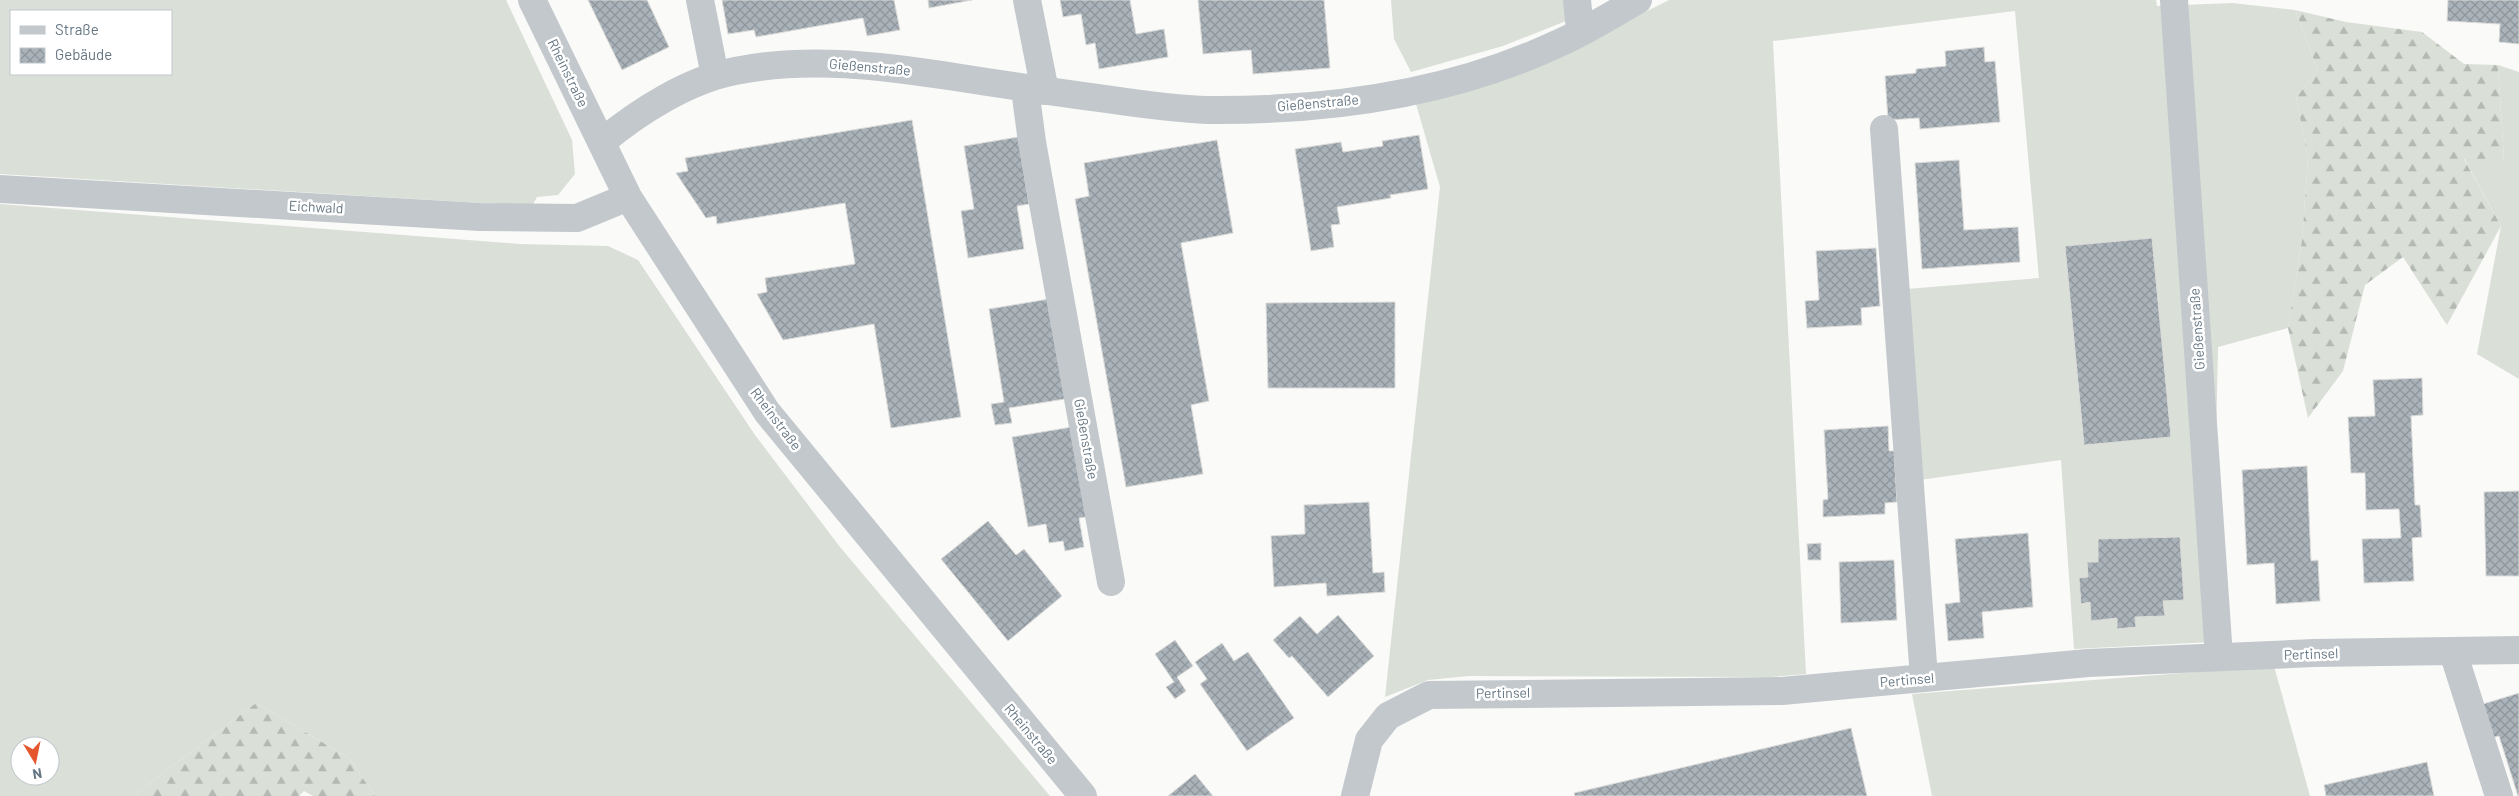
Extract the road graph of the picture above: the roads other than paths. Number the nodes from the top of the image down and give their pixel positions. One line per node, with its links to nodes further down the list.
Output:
1 (532, 0): 11 (street, Rheinstraße)
2 (700, 0): 8 (street)
3 (1027, 0): 9 (street, Gießenstraße)
4 (1577, 0): 7 (street)
5 (1638, 0): 7 (street, Gießenstraße)
6 (2174, 0): 17 (street, Gießenstraße)
7 (1580, 32): 9 (street, Gießenstraße)
8 (715, 76): 9 (street, Gießenstraße); 11 (street, Gießenstraße)
9 (1035, 90): 14 (street, Gießenstraße)
10 (1884, 129): 18 (street)
11 (602, 142): 13 (street, Rheinstraße)
12 (0, 189): 13 (street, Eichwald)
13 (628, 198): 19 (street, Rheinstraße)
14 (1111, 582)
15 (2519, 650): 16 (street, Pertinsel)
16 (2452, 652): 17 (street, Pertinsel); 21 (street)
17 (2219, 657): 18 (street, Pertinsel)
18 (1924, 678): 20 (street, Pertinsel)
19 (1083, 796)
20 (1355, 796)
21 (2500, 796)

